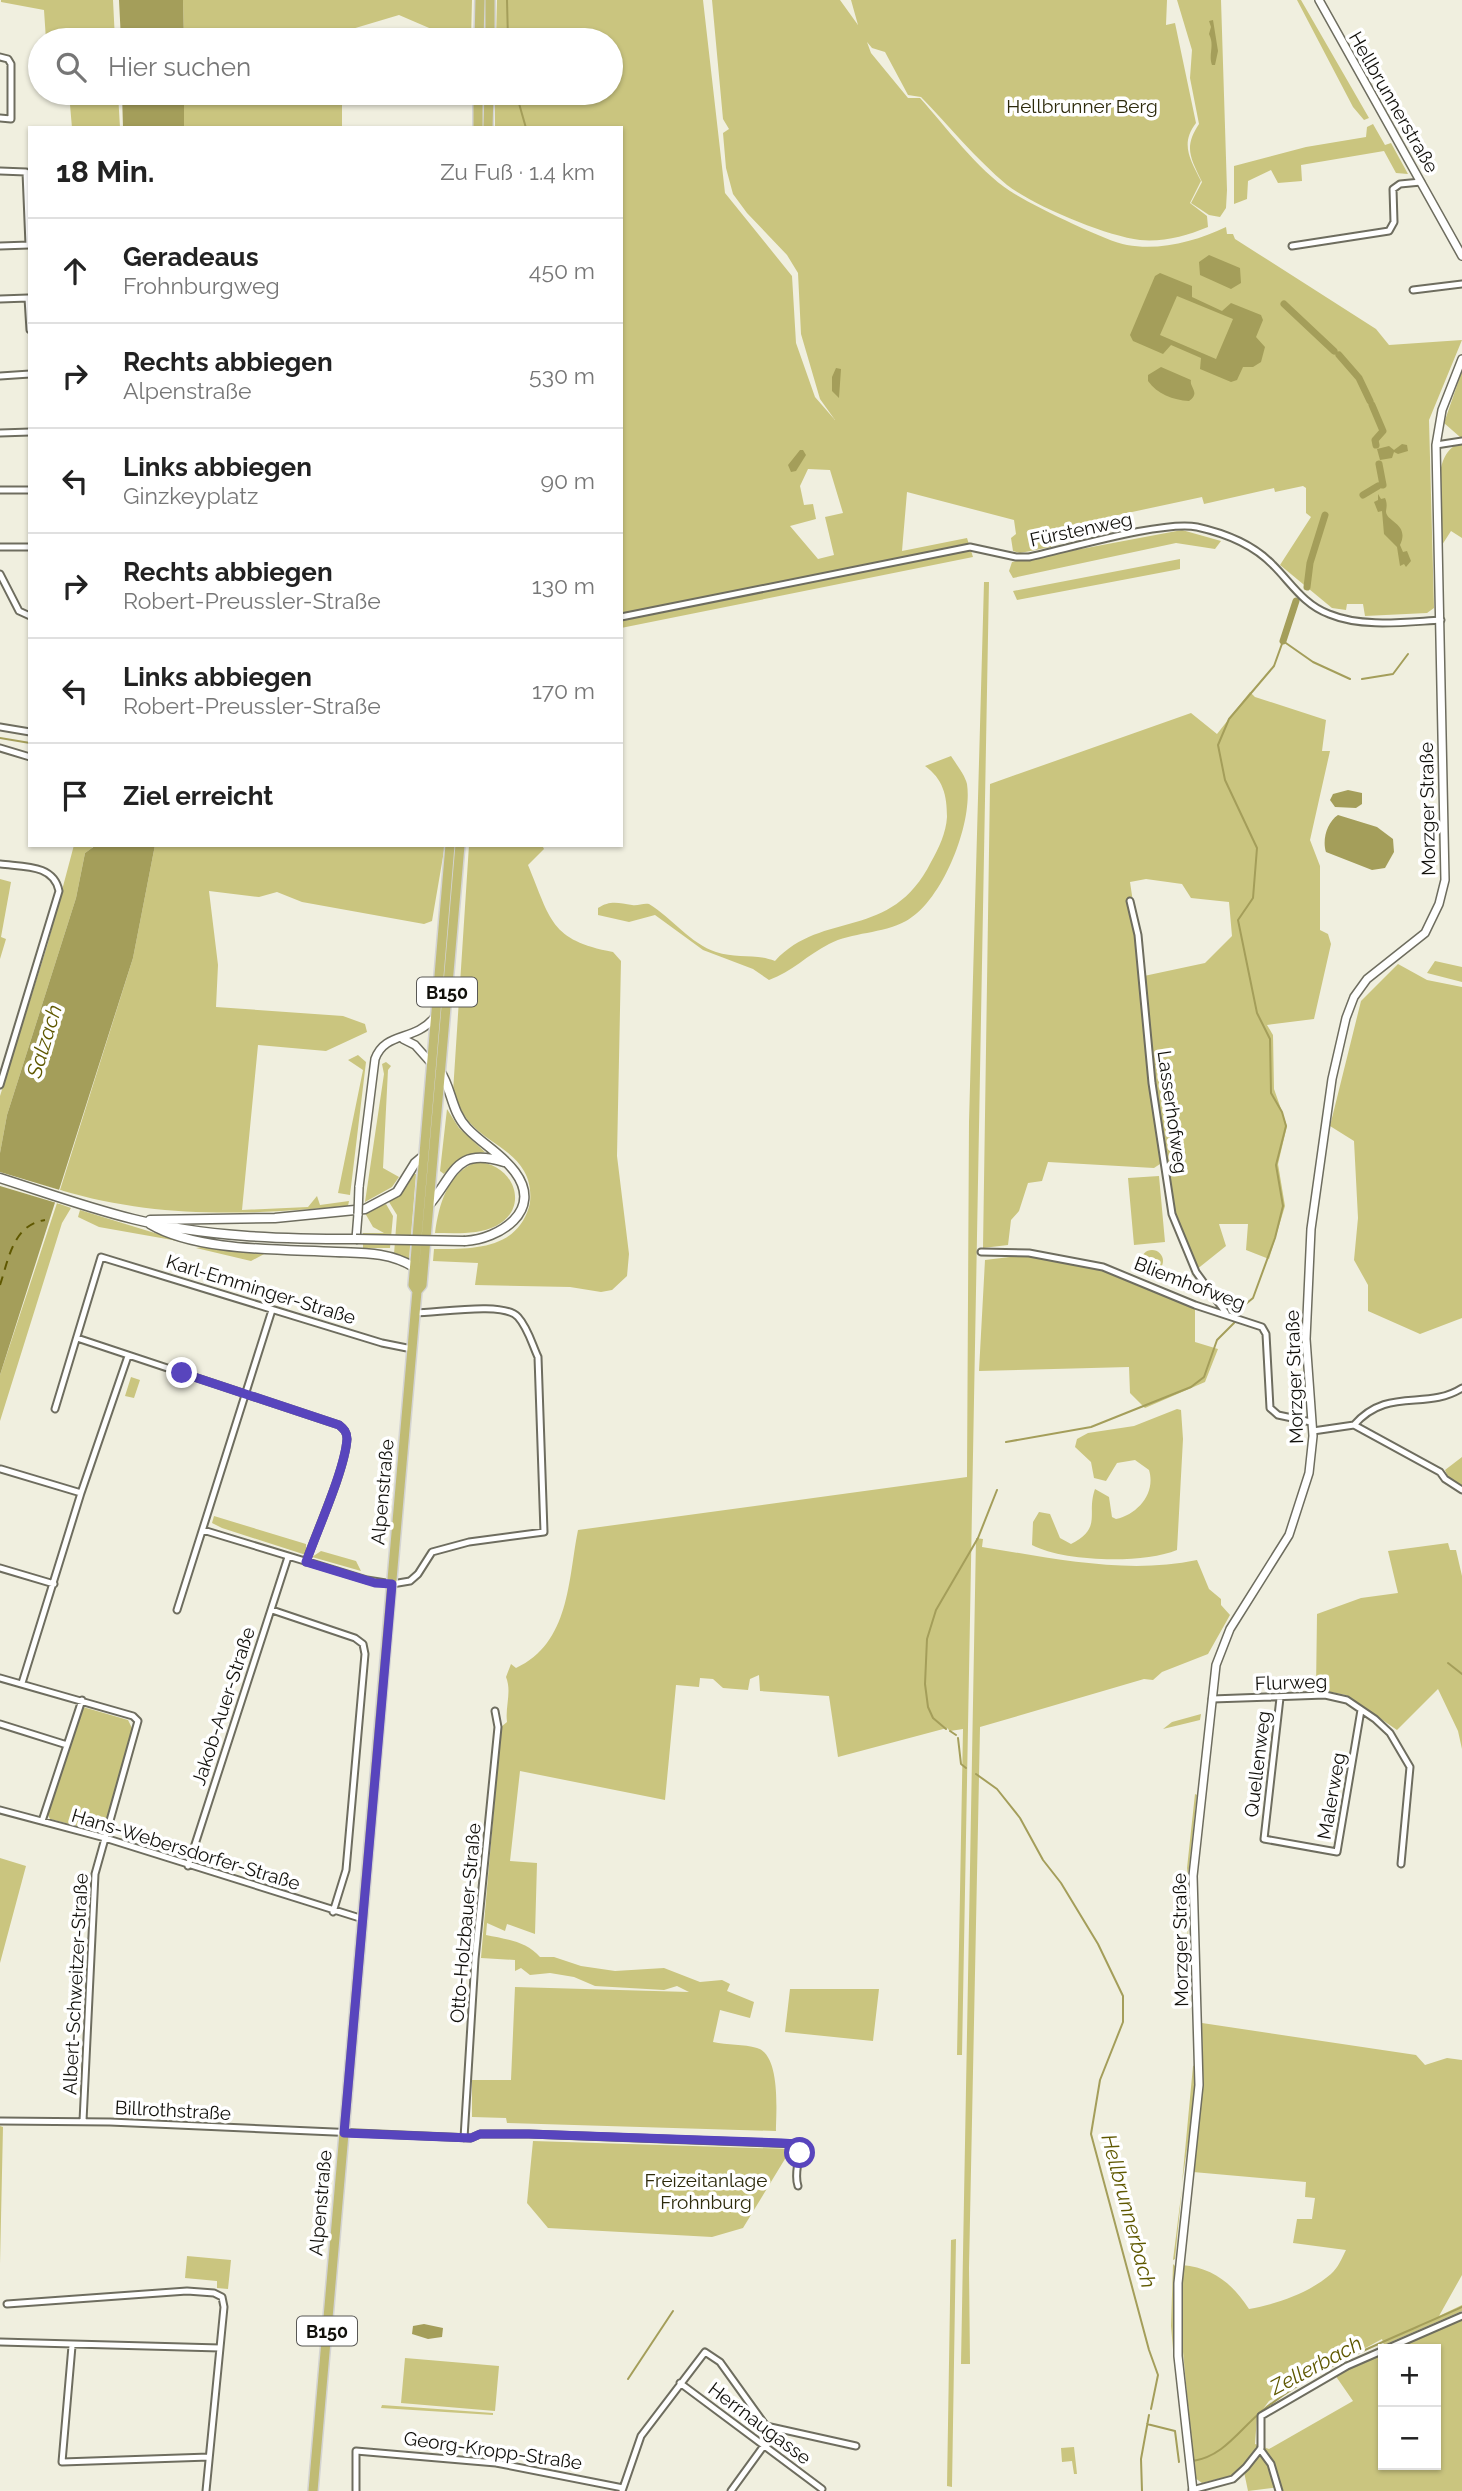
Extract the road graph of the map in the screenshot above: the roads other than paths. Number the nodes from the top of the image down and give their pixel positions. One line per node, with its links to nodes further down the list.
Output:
1 (480, 0): 4 (main road)
2 (490, 0): 5 (main road)
3 (1319, 0): 13 (street, Hellbrunnerstraße)
4 (479, 28)
5 (490, 28)
6 (0, 57): 9 (street)
7 (478, 105): 10 (main road)
8 (489, 105): 11 (main road)
9 (0, 118)
10 (478, 126)
11 (488, 126)
12 (0, 171): 14 (street)
13 (1421, 182): 17 (street); 18 (street, Hellbrunnerstraße)
14 (28, 221)
15 (0, 246): 16 (street)
16 (28, 246)
17 (1292, 246)
18 (1462, 256)
19 (1462, 284): 20 (street)
20 (1413, 290)
21 (28, 298): 22 (street)
22 (0, 299)
23 (1462, 359): 29 (street)
24 (28, 374): 25 (street)
25 (0, 376)
26 (28, 432): 27 (street)
27 (0, 433)
28 (1462, 442): 29 (street)
29 (1436, 445): 37 (street, Morzger Straße)
30 (0, 490): 31 (street)
31 (28, 490)
32 (0, 547): 33 (street)
33 (28, 547)
34 (0, 574): 35 (street)
35 (28, 615)
36 (623, 617): 37 (street, Fürstenweg)
37 (1441, 620): 70 (street, Morzger Straße)
38 (0, 727): 39 (street)
39 (28, 732)
40 (0, 748): 41 (street)
41 (28, 756)
42 (450, 847): 46 (main road, Alpenstraße / B150)
43 (460, 847): 49 (main road, Alpenstraße / B150)
44 (0, 864): 50 (street)
45 (1130, 901): 62 (street, Lasserhofweg)
46 (434, 1018): 47 (street); 48 (main road, Alpenstraße / B150)
47 (403, 1039): 48 (street); 56 (street, bridge)
48 (431, 1063): 51 (main road, Alpenstraße / B150)
49 (440, 1070): 52 (main road); 54 (main road, Alpenstraße / B150)
50 (0, 1084)
51 (421, 1158): 55 (main road); 58 (main road, Alpenstraße / B150)
52 (507, 1163): 54 (main road); 56 (main road, bridge)
53 (0, 1178): 55 (main road)
54 (429, 1205): 59 (main road, Alpenstraße / B150)
55 (141, 1220): 56 (main road); 58 (main road)
56 (356, 1239)
57 (981, 1252): 62 (street, Bliemhofweg)
58 (414, 1266): 59 (main road, Alpenstraße / B150)
59 (417, 1291): 61 (main road, Alpenstraße / B150)
60 (272, 1310): 63 (street, Karl-Emminger-Straße); 64 (street, Karl-Emminger-Straße); 67 (street)
61 (415, 1313): 64 (main road, Alpenstraße / B150); 79 (street)
62 (1226, 1313): 70 (street, Bliemhofweg)
63 (77, 1338): 65 (street); 68 (street)
64 (412, 1349): 79 (main road, Alpenstraße / B150)
65 (128, 1356): 67 (street); 73 (street)
66 (1462, 1388): 69 (street)
67 (246, 1394): 74 (street); 76 (street)
68 (55, 1409)
69 (1354, 1426): 70 (street); 72 (street)
70 (1312, 1427): 85 (street, Morzger Straße)
71 (1, 1469): 73 (street)
72 (1462, 1490)
73 (81, 1493): 78 (street)
74 (203, 1530): 75 (street); 80 (street)
75 (288, 1557): 76 (street); 81 (street, Jakob-Auer-Straße)
76 (306, 1562): 79 (street)
77 (0, 1567): 78 (street)
78 (54, 1584): 83 (street)
79 (392, 1584): 98 (main road, Alpenstraße / B150)
80 (177, 1610)
81 (272, 1610): 96 (street, Jakob-Auer-Straße); 97 (street)
82 (0, 1678): 83 (street)
83 (22, 1683): 86 (street)
84 (1280, 1698): 85 (street, Flurweg); 87 (street, Flurweg); 94 (street, Quellenweg)
85 (1212, 1699): 121 (street, Morzger Straße)
86 (82, 1700): 90 (street); 93 (street, Albert-Schweitzer-Straße)
87 (1361, 1710): 94 (street, Malerweg); 95 (street, Flurweg)
88 (495, 1711): 102 (street, Otto-Holzbauer-Straße)
89 (0, 1724): 90 (street)
90 (67, 1745): 92 (street)
91 (0, 1810): 92 (street, Hans-Webersdorfer-Straße)
92 (42, 1821): 93 (street, Hans-Webersdorfer-Straße)
93 (105, 1838): 96 (street, Hans-Webersdorfer-Straße); 100 (street, Albert-Schweitzer-Straße)
94 (1302, 1845)
95 (1401, 1864)
96 (188, 1866): 97 (street, Hans-Webersdorfer-Straße)
97 (333, 1912): 98 (street, Hans-Webersdorfer-Straße)
98 (363, 1919): 101 (main road, Alpenstraße / B150)
99 (0, 2121): 100 (street, Billrothstraße)
100 (83, 2121): 101 (street, Billrothstraße)
101 (344, 2133): 102 (street, Billrothstraße); 118 (main road, Alpenstraße / B150)
102 (464, 2138): 103 (street, Billrothstraße)
103 (798, 2186)
104 (7, 2304): 108 (street)
105 (1462, 2316): 113 (street)
106 (0, 2342): 107 (street)
107 (72, 2346): 108 (street); 114 (street)
108 (220, 2348): 114 (street)
109 (680, 2383): 110 (street); 111 (street, Herrnaugasse); 116 (street)
110 (776, 2429): 111 (street); 112 (street)
111 (764, 2446): 115 (street, Herrnaugasse); 120 (street)
112 (856, 2446)
113 (1260, 2449): 121 (street); 122 (street)
114 (209, 2457): 117 (street)
115 (822, 2488)
116 (623, 2489): 119 (street, Georg-Kropp-Straße)
117 (206, 2491)
118 (313, 2491)
119 (356, 2491)
120 (731, 2491)
121 (1193, 2491)
122 (1279, 2491)

